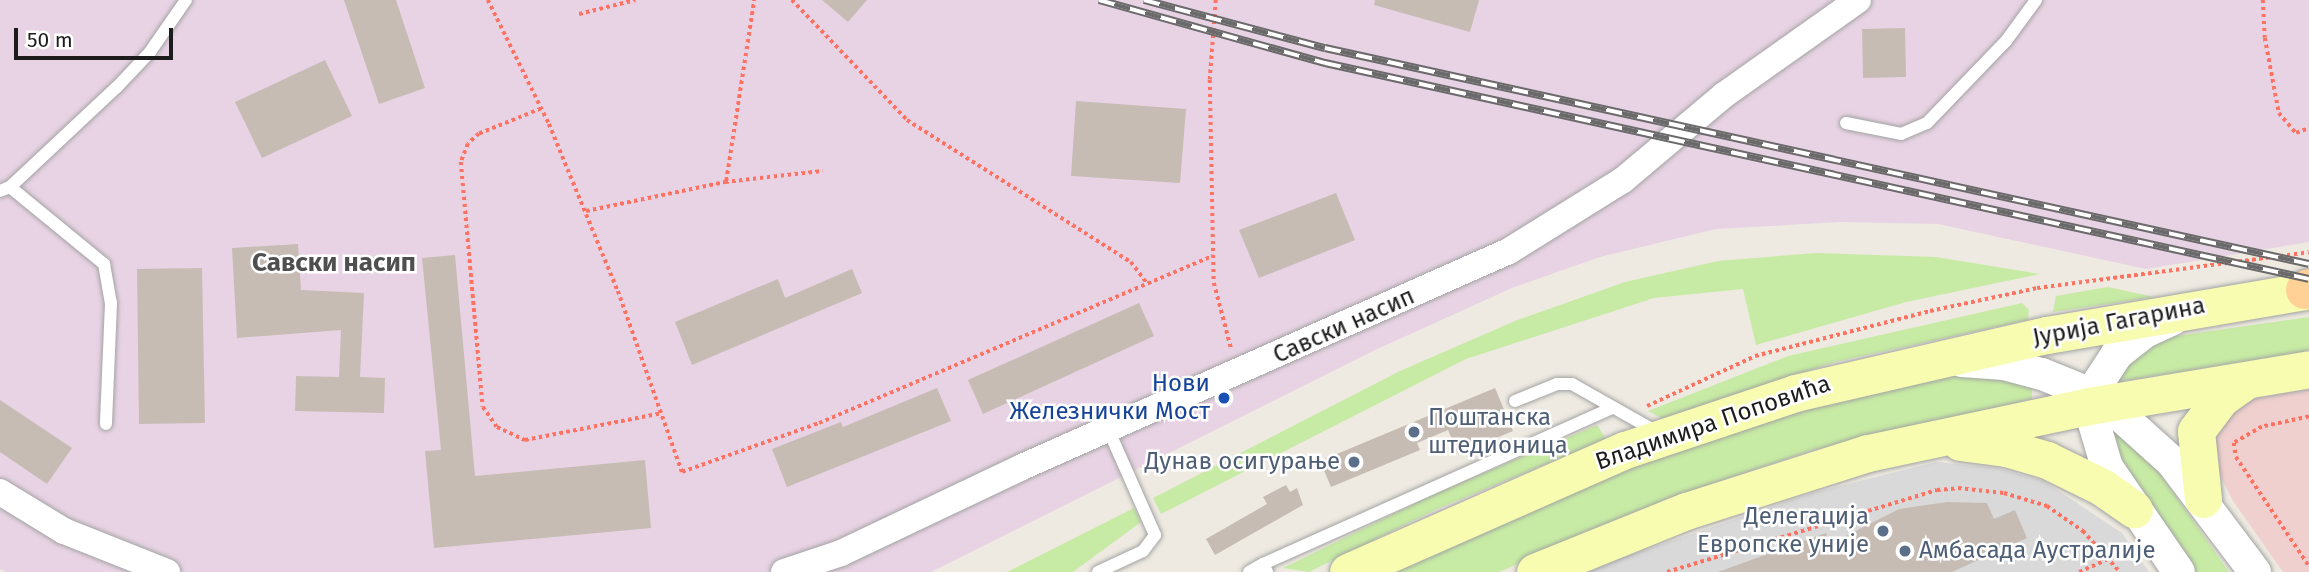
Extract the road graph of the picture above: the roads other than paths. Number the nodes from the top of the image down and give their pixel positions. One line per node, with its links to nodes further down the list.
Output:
1 (186, 0): 5 (lane)
2 (1858, 0): 15 (street, Савски насип)
3 (2036, 0): 4 (lane)
4 (1846, 123)
5 (5, 189): 14 (lane)
6 (2308, 289): 7 (main road, Јурија Гагарина)
7 (2205, 305): 8 (main road, Јурија Гагарина); 11 (street)
8 (1929, 359): 11 (street); 16 (main road, Владимира Поповића)
9 (2309, 369): 10 (main road)
10 (2251, 378): 11 (main road); 19 (main road)
11 (2096, 400): 17 (main road); 19 (street); 20 (street)
12 (1515, 401): 13 (lane)
13 (1611, 408): 16 (lane); 21 (lane)
14 (106, 424)
15 (1109, 432): 23 (street, Савски насип); 24 (lane)
16 (1666, 435): 26 (main road, Владимира Поповића)
17 (1920, 440): 20 (main road); 27 (main road)
18 (0, 492): 22 (street)
19 (2203, 499): 29 (street)
20 (2134, 509): 28 (street)
21 (1265, 568): 25 (lane)
22 (167, 572)
23 (784, 572)
24 (1098, 572)
25 (1249, 572)
26 (1348, 572)
27 (1535, 572)
28 (2179, 572)
29 (2255, 572)

